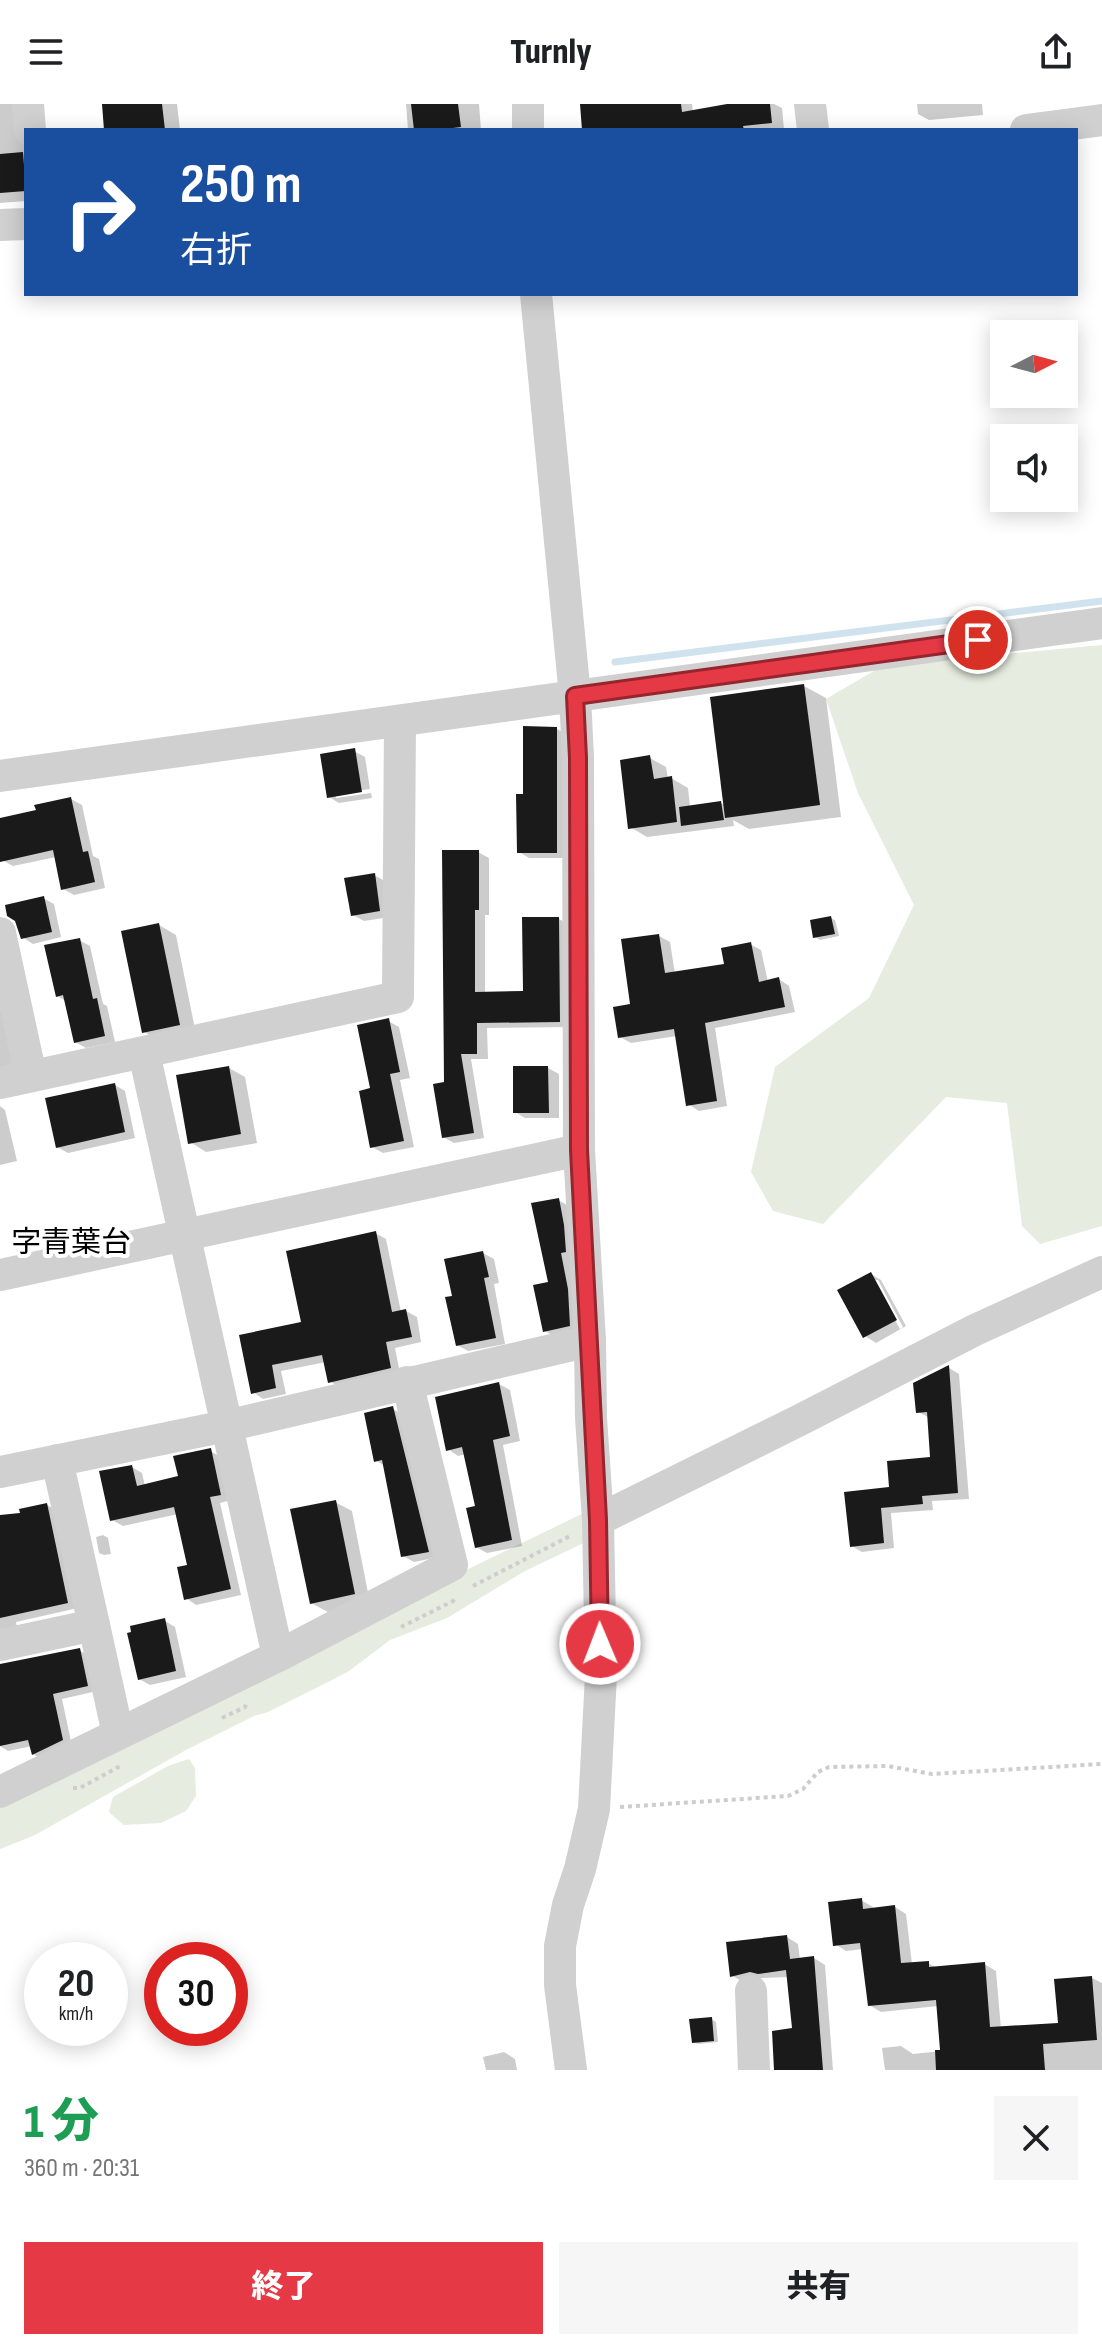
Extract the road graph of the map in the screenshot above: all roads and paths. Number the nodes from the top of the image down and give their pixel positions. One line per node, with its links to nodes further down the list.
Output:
1 (28, 104): 5 (street)
2 (528, 104): 6 (street)
3 (810, 104): 7 (street)
4 (1102, 120): 8 (street)
5 (30, 128)
6 (528, 128)
7 (813, 128)
8 (1041, 128)
9 (24, 224): 10 (street)
10 (0, 225)
11 (536, 296): 13 (street)
12 (1102, 623): 13 (street)
13 (575, 696): 14 (street); 20 (street)
14 (400, 722): 15 (street); 17 (street)
15 (0, 776)
16 (0, 933): 18 (street)
17 (144, 1053): 18 (street); 21 (street)
18 (31, 1076): 19 (street)
19 (0, 1083)
20 (579, 1150): 21 (street); 24 (street)
21 (184, 1237): 23 (street); 26 (street)
22 (1102, 1272): 29 (street)
23 (0, 1275)
24 (590, 1341): 25 (street); 29 (street)
25 (407, 1382): 26 (street); 32 (street)
26 (226, 1426): 27 (street); 32 (street)
27 (57, 1460): 28 (street); 30 (street)
28 (0, 1472)
29 (598, 1520): 36 (street)
30 (94, 1625): 31 (street); 33 (street)
31 (0, 1645)
32 (278, 1656): 33 (street)
33 (118, 1734): 35 (street)
34 (1102, 1764): 36 (path)
35 (0, 1792)
36 (594, 1809): 38 (street)
37 (751, 1991): 39 (street)
38 (571, 2070)
39 (754, 2070)

